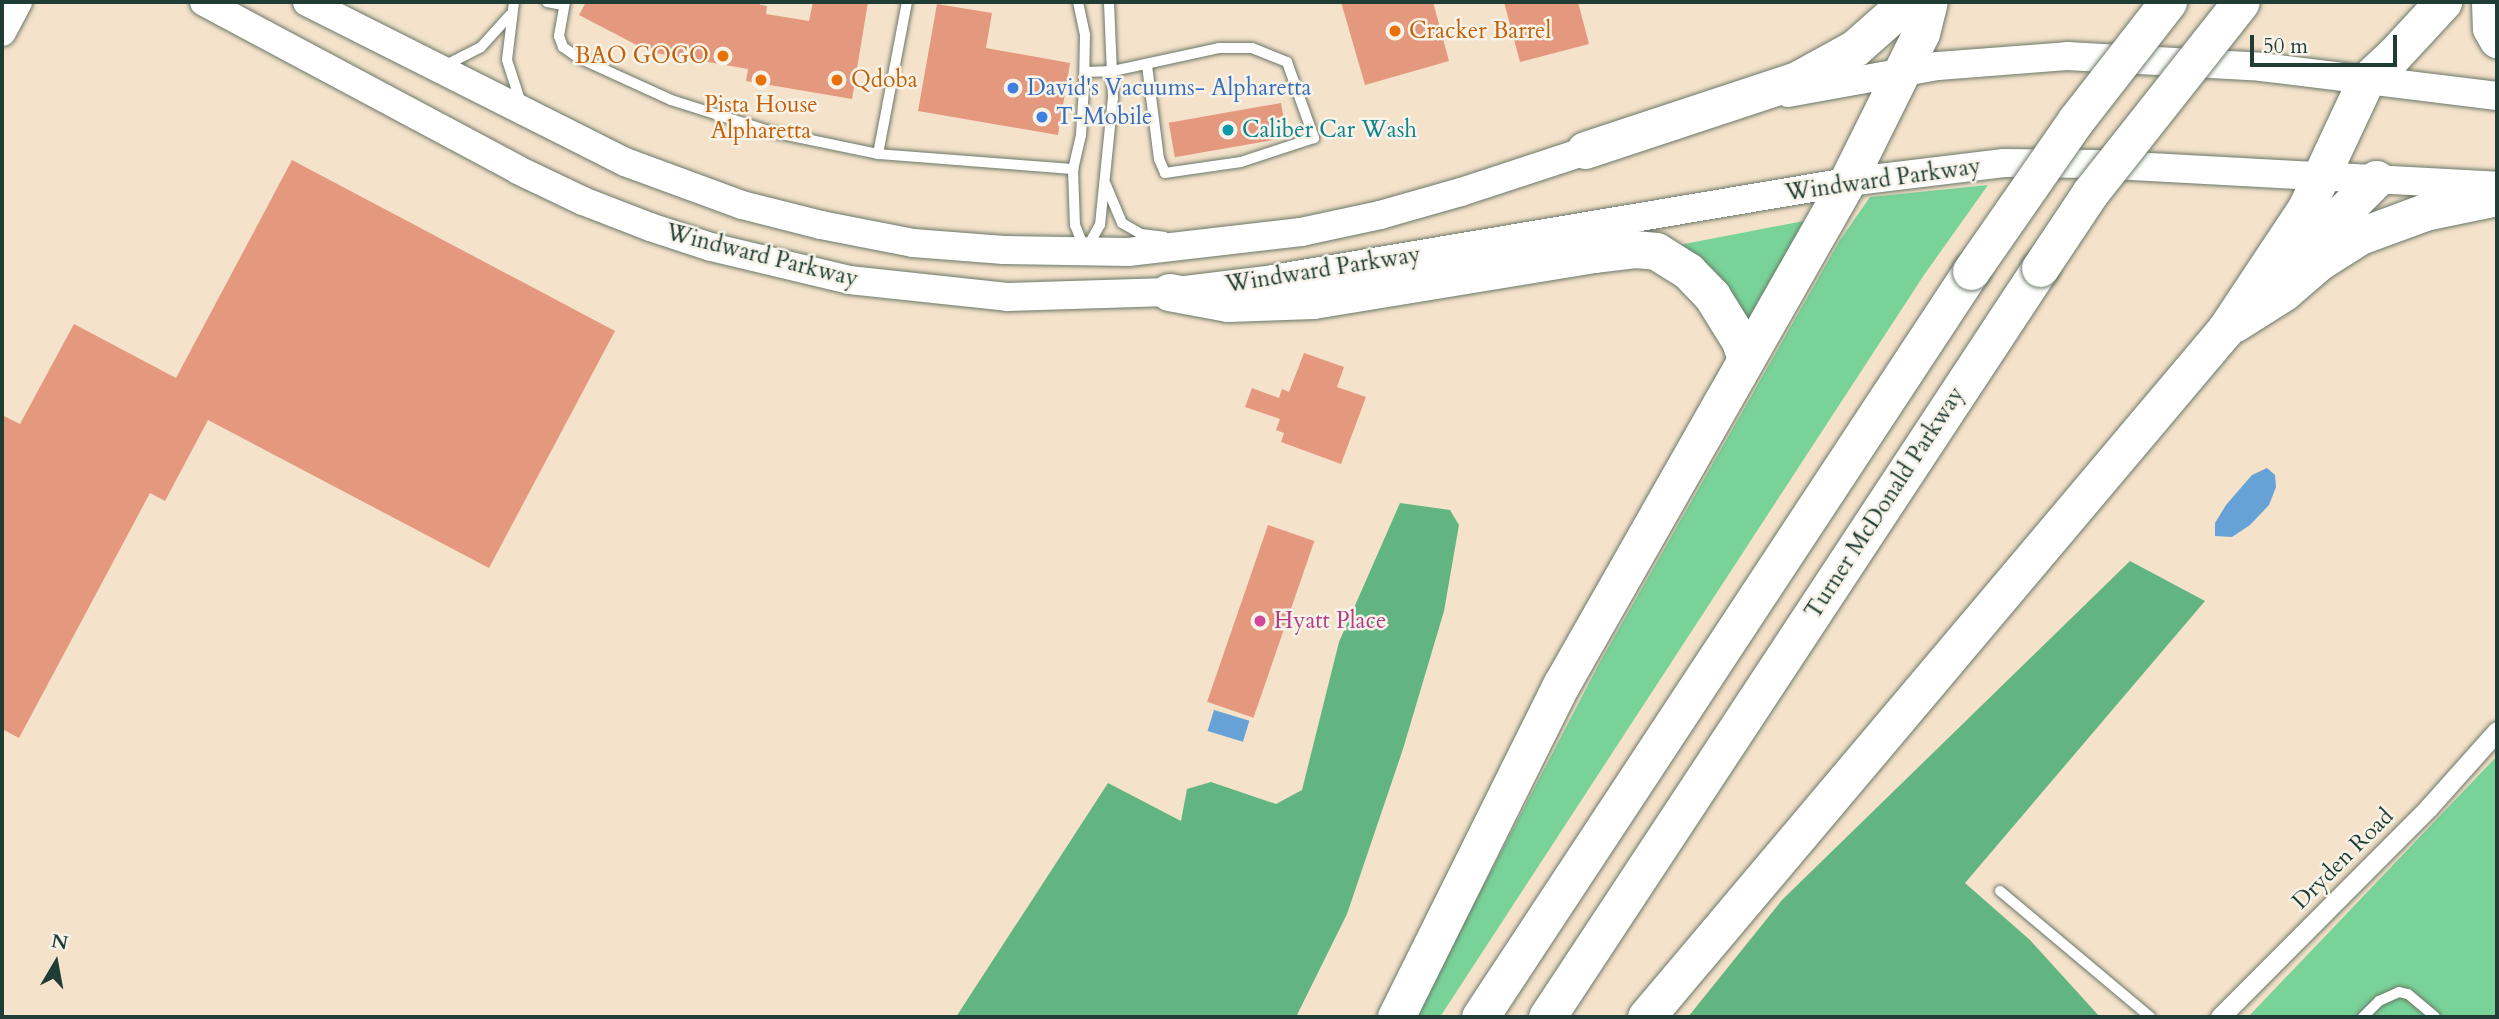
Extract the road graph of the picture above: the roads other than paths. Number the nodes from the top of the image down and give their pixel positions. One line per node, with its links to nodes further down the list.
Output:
1 (204, 2): 40 (main road, Windward Parkway)
2 (307, 2): 20 (main road, Windward Parkway)
3 (514, 2): 16 (lane)
4 (547, 2): 15 (lane)
5 (907, 2): 28 (lane)
6 (1078, 2): 23 (lane)
7 (1109, 2): 21 (lane)
8 (1907, 2): 27 (highway)
9 (1930, 2): 22 (highway)
10 (2168, 2): 46 (highway, bridge)
11 (2241, 2): 47 (highway, Turner McDonald Parkway, bridge)
12 (2443, 2): 24 (highway)
13 (2490, 2): 18 (highway)
14 (18, 3): 17 (main road)
15 (564, 3): 28 (lane)
16 (511, 15): 20 (lane); 26 (lane)
17 (2, 32)
18 (2497, 39)
19 (1147, 65): 19 (lane); 21 (lane)
20 (437, 69): 26 (main road, Windward Parkway)
21 (1113, 71): 23 (lane); 32 (lane)
22 (1903, 71): 24 (main road, Windward Parkway); 27 (main road, Windward Parkway); 33 (highway)
23 (1085, 72): 29 (lane)
24 (2365, 82): 25 (main road, Windward Parkway); 30 (highway)
25 (2497, 96)
26 (524, 112): 37 (main road, Windward Parkway)
27 (1585, 150): 36 (main road, Windward Parkway)
28 (878, 153): 29 (lane)
29 (1073, 169): 37 (lane)
30 (2322, 177): 31 (main road, Windward Parkway); 33 (main road, Windward Parkway); 38 (highway)
31 (2376, 179): 34 (main road, Windward Parkway); 38 (highway)
32 (1104, 180): 36 (lane); 37 (lane)
33 (1847, 182): 39 (main road, Windward Parkway); 42 (highway)
34 (2497, 186)
35 (2497, 197): 41 (highway)
36 (1301, 232): 37 (main road, Windward Parkway)
37 (1085, 251): 40 (main road)
38 (2264, 270): 41 (highway)
39 (1168, 292): 40 (main road, Windward Parkway); 42 (highway)
40 (1086, 297)
41 (2225, 330): 48 (highway)
42 (1746, 359): 45 (highway)
43 (2497, 731): 50 (street, Dryden Road)
44 (2000, 891): 49 (lane)
45 (1396, 1017)
46 (1480, 1017)
47 (1547, 1017)
48 (1646, 1017)
49 (2150, 1017)
50 (2220, 1017)
51 (2363, 1017): 52 (lane)
52 (2435, 1017)

